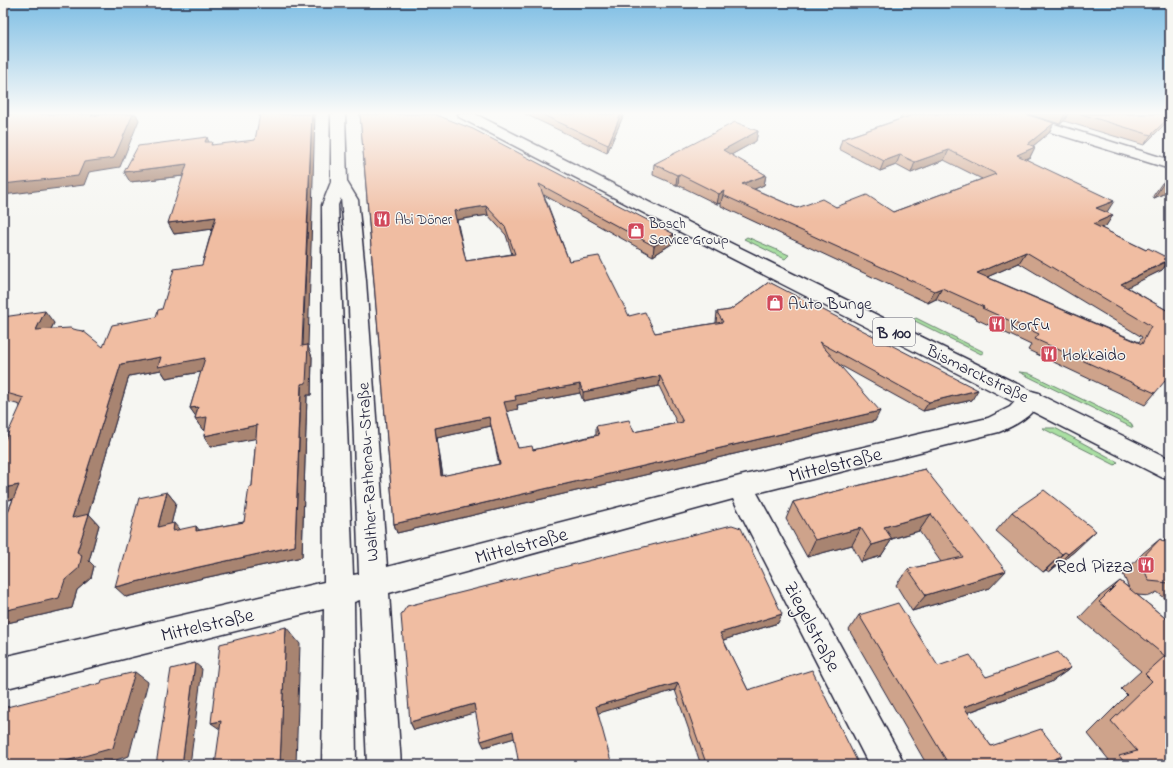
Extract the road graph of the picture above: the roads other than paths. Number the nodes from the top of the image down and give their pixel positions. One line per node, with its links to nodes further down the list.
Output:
1 (339, 150): 5 (street, Walther-Rathenau-Straße)
2 (534, 150): 6 (street, Bismarckstraße / B 100)
3 (1122, 150): 4 (street)
4 (1170, 165)
5 (339, 182): 9 (street, Walther-Rathenau-Straße); 10 (street, Walther-Rathenau-Straße)
6 (1031, 399): 7 (street, Bismarckstraße / B 100); 8 (street, Mittelstraße)
7 (1170, 470)
8 (740, 488): 9 (street, Mittelstraße); 14 (street, Ziegelstraße)
9 (373, 584): 10 (street, Mittelstraße); 13 (street, Walther-Rathenau-Straße)
10 (339, 593): 11 (street, Mittelstraße); 12 (street, Walther-Rathenau-Straße)
11 (3, 673)
12 (339, 765)
13 (384, 765)
14 (887, 765)

